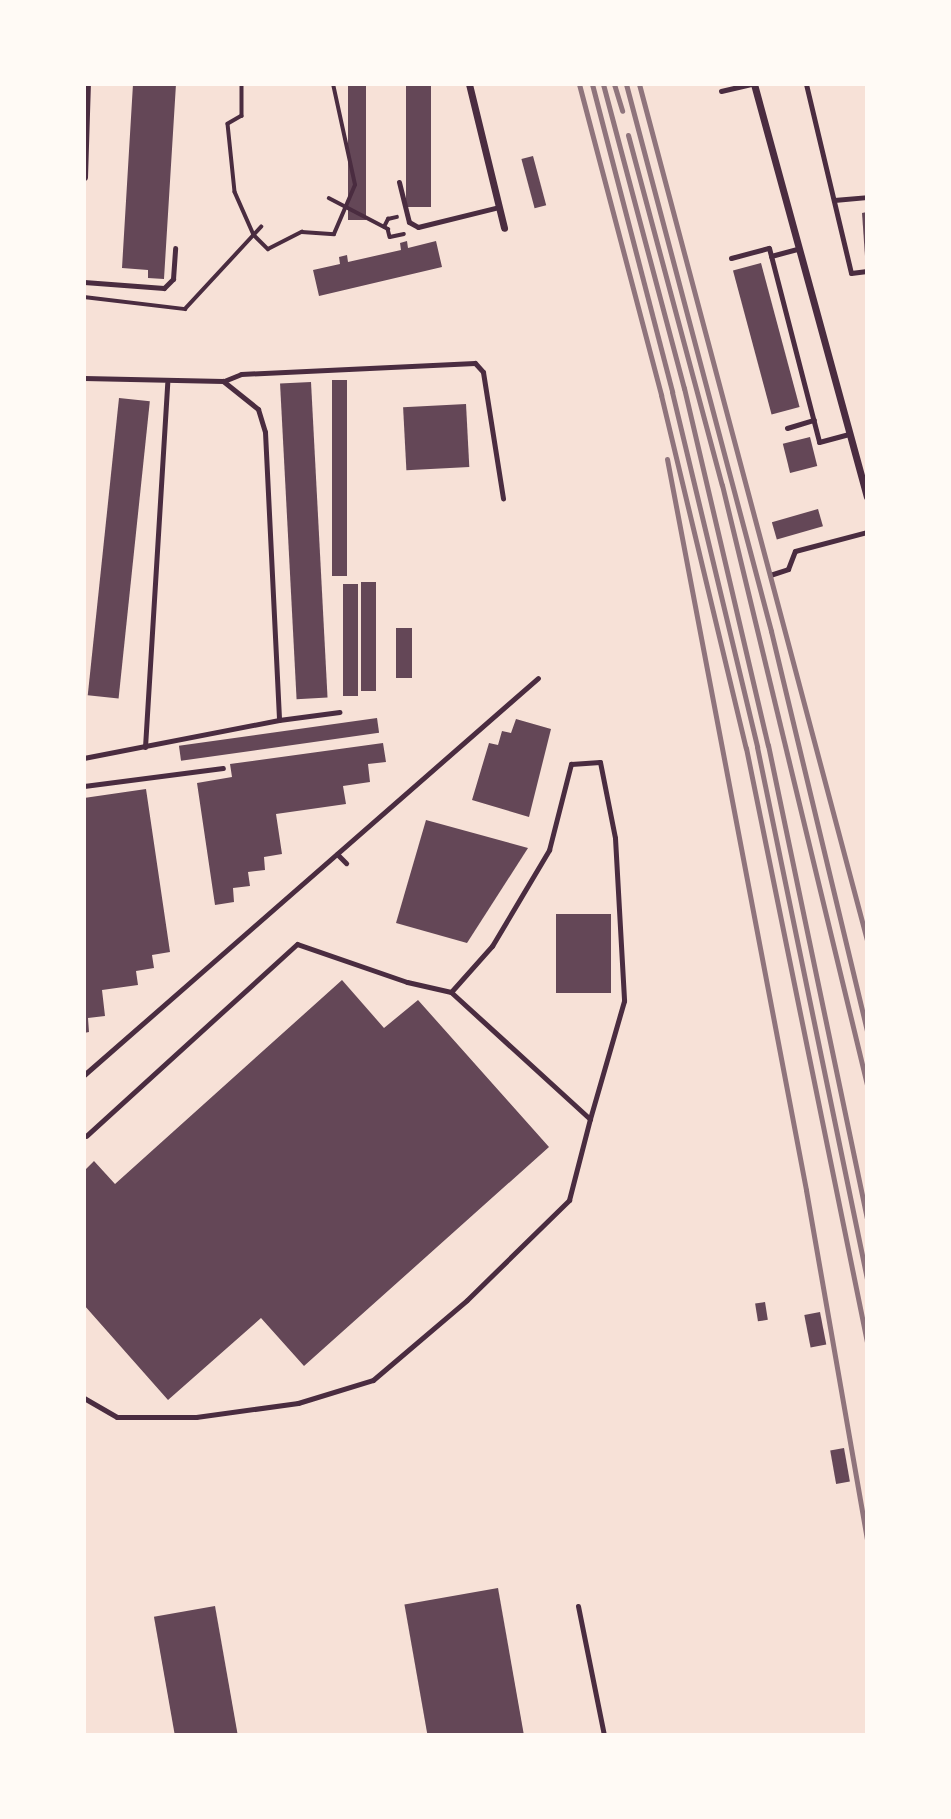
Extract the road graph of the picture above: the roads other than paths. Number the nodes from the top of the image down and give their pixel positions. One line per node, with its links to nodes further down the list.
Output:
1 (87, 84): 6 (street)
2 (469, 84): 10 (street)
3 (753, 84): 5 (lane); 13 (street)
4 (806, 84): 9 (lane)
5 (721, 91)
6 (84, 177)
7 (399, 182): 10 (lane)
8 (867, 197): 9 (lane)
9 (834, 200): 16 (lane)
10 (499, 207): 11 (street)
11 (504, 228)
12 (175, 247): 17 (lane)
13 (798, 248): 14 (lane); 23 (street)
14 (771, 256): 15 (lane); 21 (lane)
15 (731, 258)
16 (867, 271)
17 (84, 282)
18 (84, 378): 20 (lane)
19 (223, 381): 20 (lane); 25 (lane); 30 (lane)
20 (167, 383): 31 (lane)
21 (814, 420): 22 (lane); 23 (lane)
22 (787, 428)
23 (848, 434): 24 (street)
24 (867, 497)
25 (503, 498)
26 (867, 532): 27 (lane)
27 (769, 575)
28 (538, 678): 35 (lane)
29 (339, 712): 30 (lane)
30 (279, 720): 31 (lane)
31 (145, 747): 32 (lane)
32 (84, 758)
33 (223, 768): 34 (lane)
34 (84, 786)
35 (337, 854): 36 (lane); 38 (lane)
36 (346, 863)
37 (451, 992): 39 (lane); 39 (lane); 40 (lane)
38 (84, 1075)
39 (590, 1119): 41 (lane)
40 (85, 1137)
41 (84, 1398)
42 (578, 1606): 43 (lane)
43 (604, 1735)

